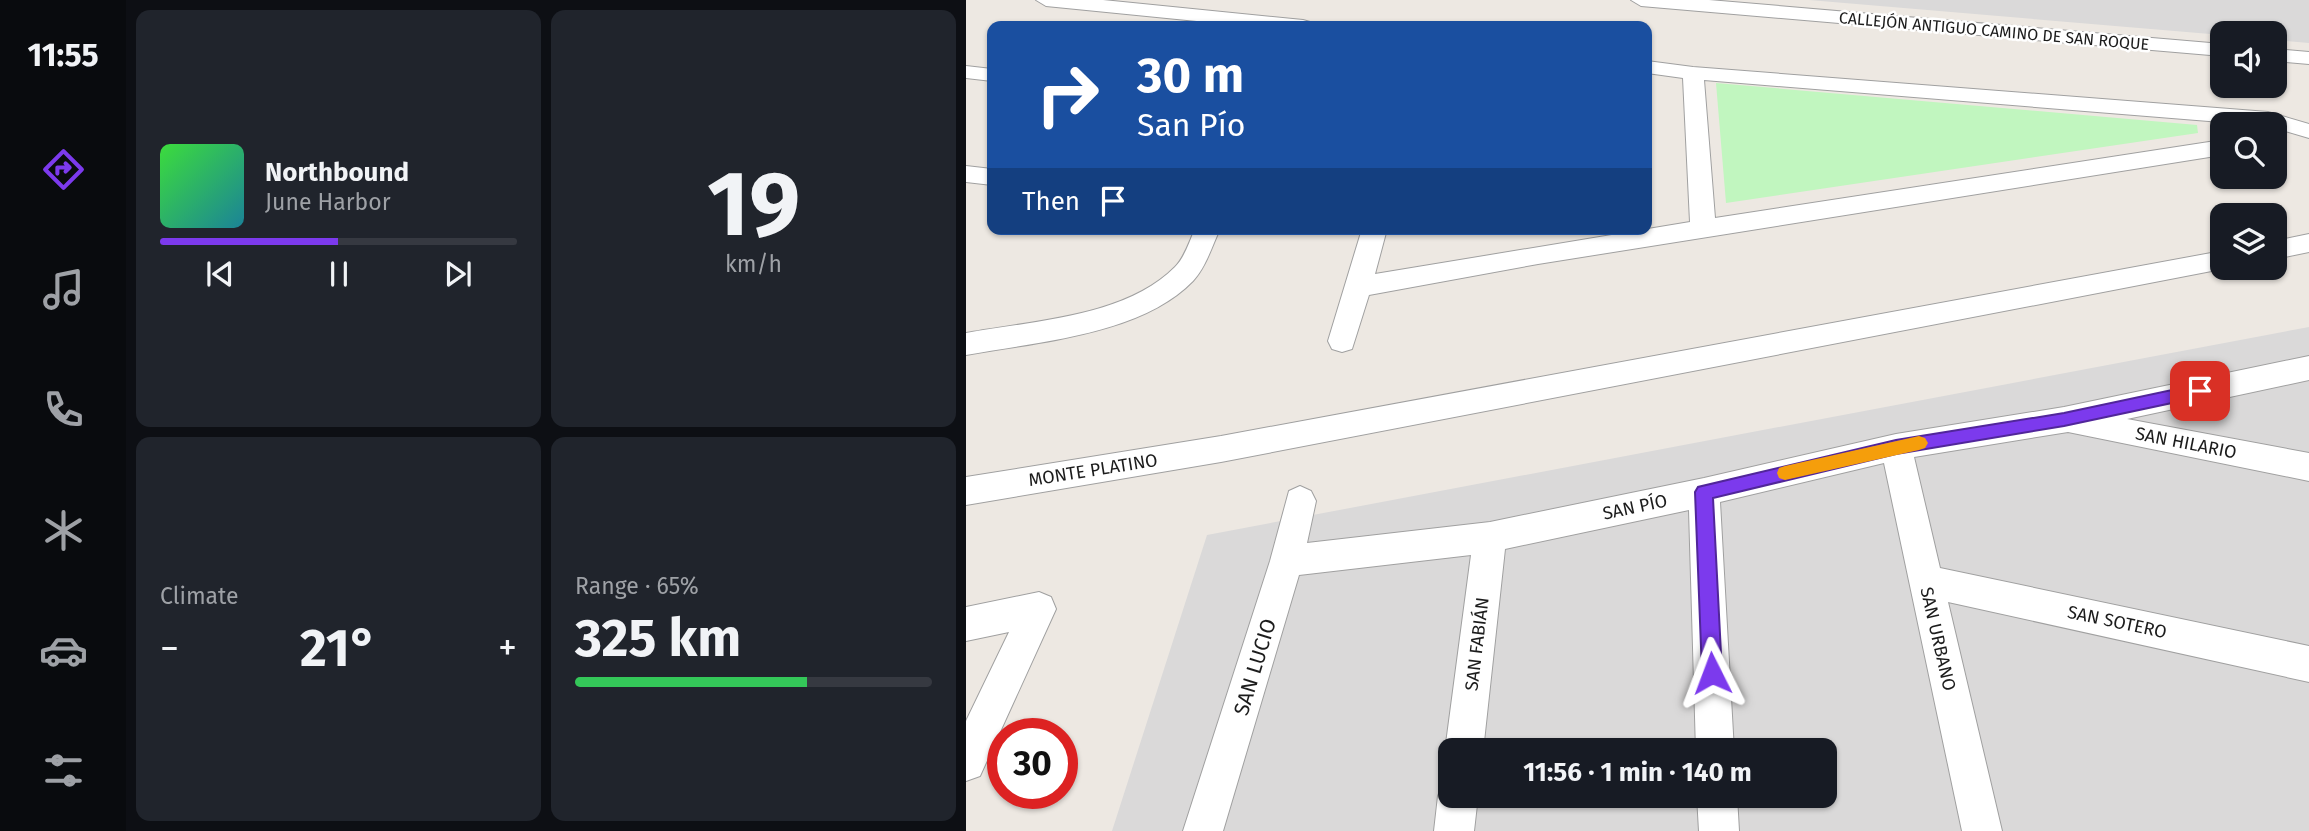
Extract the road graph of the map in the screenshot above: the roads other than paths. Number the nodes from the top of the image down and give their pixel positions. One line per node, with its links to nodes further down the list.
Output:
1 (1046, 0): 3 (street)
2 (1641, 0): 4 (street, CALLEJÓN ANTIGUO CAMINO DE SAN ROQUE)
3 (1254, 21)
4 (2210, 49)
5 (2287, 56): 6 (street)
6 (2309, 58)
7 (1652, 68): 9 (street)
8 (966, 72): 10 (street)
9 (1693, 73): 11 (street); 16 (street)
10 (987, 74)
11 (2309, 133): 12 (street)
12 (2287, 138)
13 (2210, 150): 16 (street)
14 (966, 174): 15 (street)
15 (987, 176)
16 (1703, 230): 22 (street)
17 (1205, 235): 26 (street)
18 (1373, 235): 24 (street)
19 (1540, 235): 22 (street)
20 (2309, 243): 21 (street)
21 (2287, 248)
22 (1538, 255): 24 (street)
23 (2210, 262): 31 (street, MONTE PLATINO)
24 (1359, 287): 25 (street)
25 (1342, 341)
26 (966, 344)
27 (2309, 368): 28 (street, SAN PÍO)
28 (2064, 420): 29 (street, SAN PÍO); 30 (street, SAN HILARIO)
29 (1896, 447): 32 (street, SAN PÍO); 36 (street, SAN URBANO)
30 (2309, 467)
31 (966, 491)
32 (1704, 492): 34 (street, SAN PÍO); 40 (street)
33 (1300, 501): 35 (street, SAN LUCIO)
34 (1490, 537): 35 (street, SAN PÍO); 39 (street, SAN FABIÁN)
35 (1287, 561): 44 (street, SAN LUCIO)
36 (1924, 581): 38 (street, SAN SOTERO); 47 (street, SAN URBANO)
37 (966, 624): 41 (street)
38 (2309, 664)
39 (1466, 738)
40 (1714, 738)
41 (966, 762)
42 (1457, 808): 45 (street)
43 (1718, 808): 46 (street)
44 (1203, 831)
45 (1454, 831)
46 (1719, 831)
47 (1982, 831)

